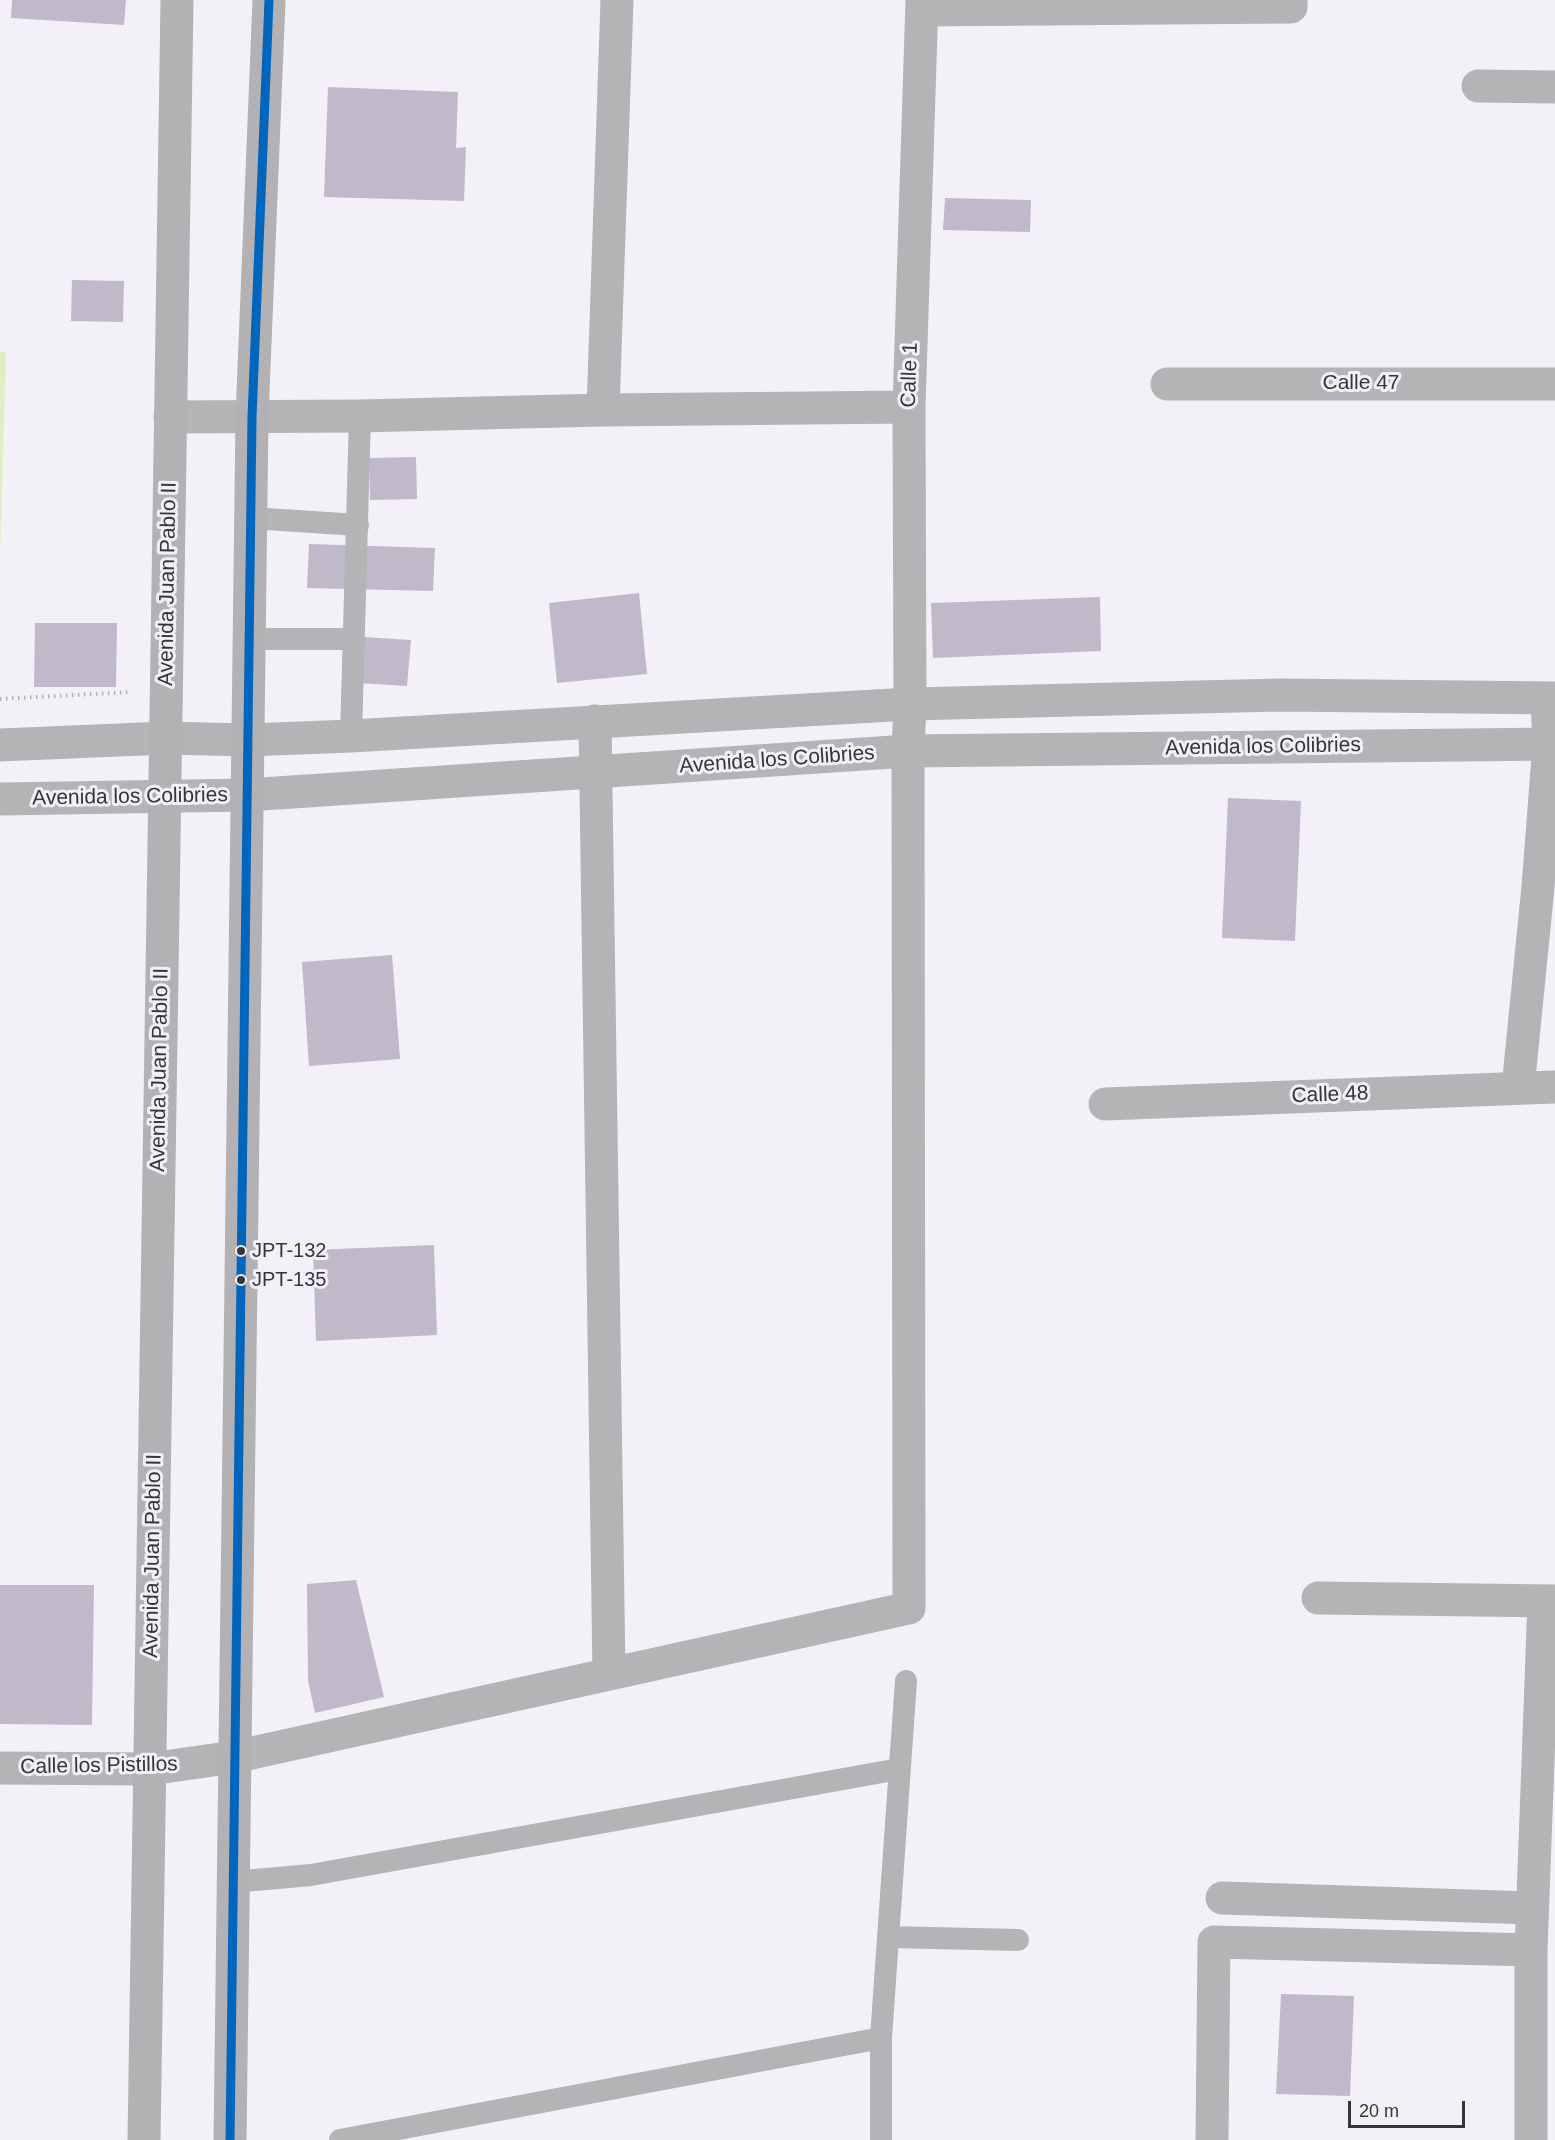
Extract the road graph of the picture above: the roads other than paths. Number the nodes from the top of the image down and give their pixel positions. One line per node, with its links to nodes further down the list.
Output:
1 (177, 0): 13 (main road, Avenida Juan Pablo II)
2 (269, 0): 14 (main road)
3 (617, 0): 11 (street)
4 (1291, 4): 5 (street)
5 (922, 5): 10 (street, Calle 1)
6 (1478, 86): 7 (street)
7 (1555, 87)
8 (1167, 384): 9 (street, Calle 47)
9 (1555, 384)
10 (909, 407): 11 (street); 20 (street, Calle 1)
11 (603, 410): 12 (street)
12 (360, 416): 14 (street); 16 (lane)
13 (170, 417): 14 (street); 23 (main road, Avenida Juan Pablo II)
14 (252, 417): 15 (main road)
15 (251, 518): 16 (lane); 17 (main road)
16 (358, 525): 18 (lane)
17 (249, 639): 18 (lane); 24 (main road)
18 (354, 639): 22 (lane)
19 (1551, 699): 20 (street); 25 (street)
20 (910, 704): 21 (street); 27 (street, Calle 1)
21 (595, 722): 22 (street); 28 (street)
22 (351, 736): 24 (street)
23 (165, 738): 24 (street); 26 (street); 30 (main road, Avenida Juan Pablo II)
24 (248, 740): 29 (main road)
25 (1552, 744): 27 (street, Avenida los Colibries); 33 (street)
26 (0, 745)
27 (908, 751): 28 (street, Avenida los Colibries); 37 (street, Calle 1)
28 (596, 772): 29 (street, Avenida los Colibries); 37 (street)
29 (247, 795): 30 (street, Avenida los Colibries); 39 (main road)
30 (164, 796): 31 (street, Avenida los Colibries); 41 (main road, Avenida Juan Pablo II)
31 (0, 799)
32 (1555, 1087): 33 (street, Calle 48)
33 (1518, 1088): 34 (street, Calle 48)
34 (1105, 1104)
35 (1318, 1598): 36 (street)
36 (1550, 1601): 45 (street)
37 (609, 1674): 39 (street, Calle los Pistillos)
38 (906, 1681): 42 (lane)
39 (234, 1757): 41 (street, Calle los Pistillos); 43 (main road)
40 (0, 1768): 41 (street, Calle los Pistillos)
41 (150, 1769): 50 (main road, Avenida Juan Pablo II)
42 (899, 1769): 43 (lane); 46 (lane)
43 (233, 1882): 51 (main road)
44 (1222, 1898): 45 (street)
45 (1532, 1908): 48 (street)
46 (888, 1937): 47 (lane); 49 (lane)
47 (1018, 1940)
48 (1531, 1950): 54 (street); 55 (street)
49 (881, 2038): 52 (lane); 53 (lane)
50 (144, 2140)
51 (230, 2140)
52 (340, 2140)
53 (881, 2140)
54 (1212, 2140)
55 (1531, 2140)

